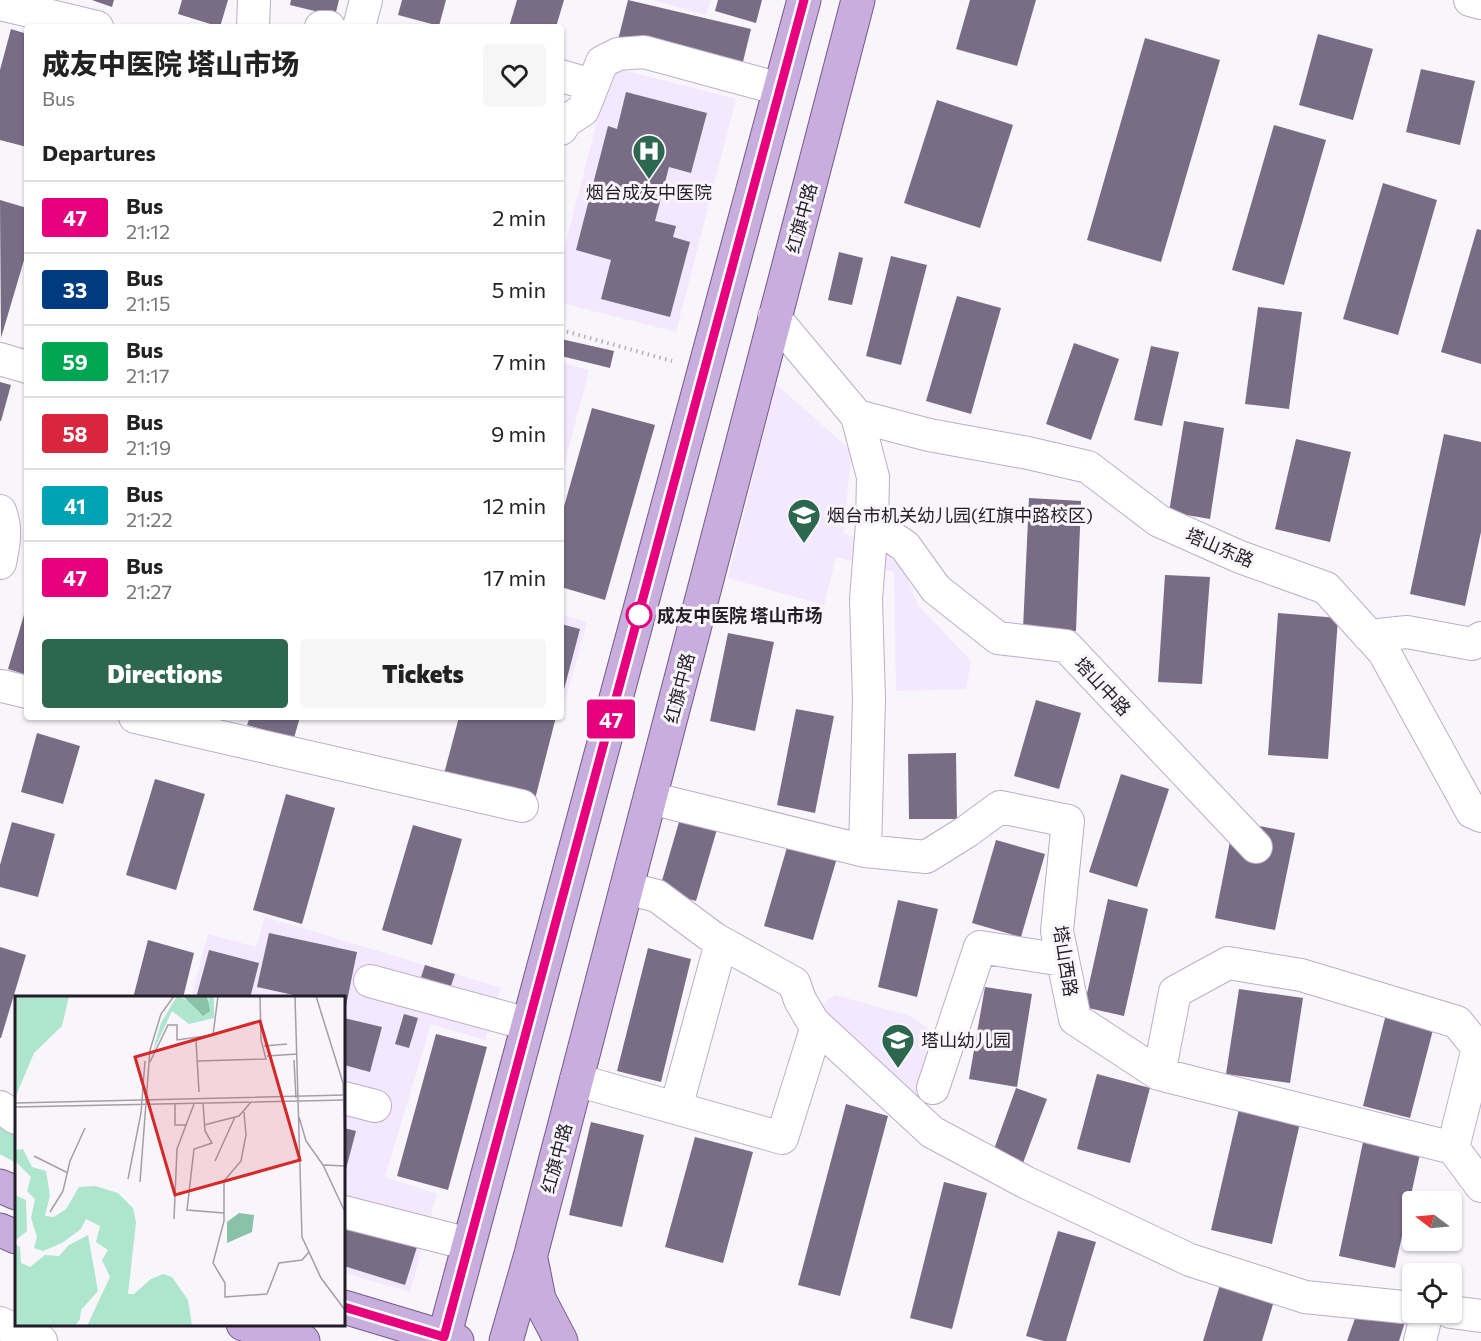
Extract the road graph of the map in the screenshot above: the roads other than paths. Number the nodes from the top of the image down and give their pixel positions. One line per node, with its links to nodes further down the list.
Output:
1 (254, 0): 9 (street)
2 (366, 0): 10 (street)
3 (804, 0): 13 (main road)
4 (858, 0): 15 (main road, 红旗中路)
5 (1470, 0): 6 (street)
6 (1481, 3)
7 (0, 4): 8 (street)
8 (84, 24)
9 (253, 24)
10 (360, 24)
11 (564, 77): 12 (street)
12 (592, 84): 13 (street); 14 (street)
13 (780, 89): 35 (main road)
14 (564, 124)
15 (774, 317): 18 (street); 26 (main road, 红旗中路)
16 (0, 358): 17 (street)
17 (24, 366)
18 (857, 416): 20 (street); 22 (street, 塔山东路)
19 (0, 511): 21 (street)
20 (872, 524): 29 (street, 塔山中路); 30 (street)
21 (0, 563)
22 (1369, 636): 23 (street); 28 (street, 塔山东路)
23 (1481, 638)
24 (162, 720): 25 (street)
25 (216, 726): 27 (street)
26 (650, 798): 30 (street, 塔山西路); 31 (main road, 红旗中路)
27 (522, 806)
28 (1481, 816)
29 (1256, 847)
30 (865, 851): 33 (street, 塔山西路)
31 (626, 888): 32 (street); 38 (main road, 红旗中路)
32 (721, 943): 36 (street); 43 (street)
33 (1063, 960): 37 (street, 塔山西路); 39 (street)
34 (370, 981): 35 (street)
35 (528, 1024): 52 (main road)
36 (817, 1026): 43 (street); 55 (street)
37 (1159, 1074): 45 (street, 塔山西路); 45 (street)
38 (576, 1080): 43 (street); 53 (main road, 红旗中路)
39 (933, 1089)
40 (345, 1098): 41 (street)
41 (375, 1106)
42 (0, 1107): 44 (street)
43 (676, 1108)
44 (15, 1117)
45 (1453, 1148): 47 (street)
46 (0, 1186): 48 (main road)
47 (1481, 1186)
48 (15, 1192)
49 (345, 1212): 52 (street)
50 (0, 1230): 51 (main road)
51 (15, 1237)
52 (469, 1244): 61 (main road)
53 (531, 1254): 64 (main road, 红旗中路); 65 (main road)
54 (345, 1307): 61 (main road)
55 (1402, 1307)
56 (1462, 1313): 57 (street)
57 (1481, 1316)
58 (0, 1323): 62 (street)
59 (1424, 1323): 66 (street)
60 (250, 1326): 63 (main road)
61 (448, 1340)
62 (41, 1341)
63 (303, 1341)
64 (506, 1341)
65 (561, 1341)
66 (1420, 1341)

